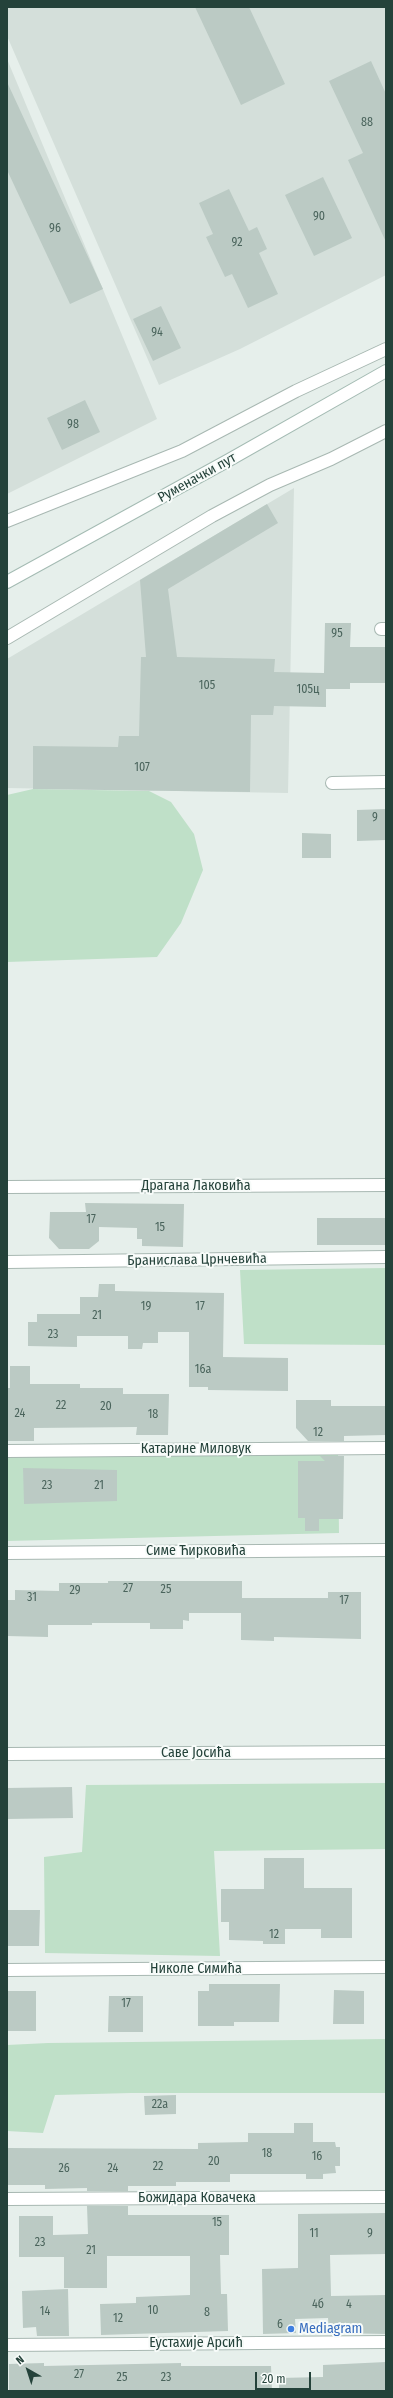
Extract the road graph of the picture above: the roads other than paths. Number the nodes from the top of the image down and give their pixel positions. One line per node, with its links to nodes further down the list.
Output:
1 (386, 349): 4 (street)
2 (386, 371): 5 (street, Руменачки пут)
3 (386, 431): 6 (street)
4 (7, 521)
5 (7, 582)
6 (7, 638)
7 (386, 782): 8 (street)
8 (332, 783)
9 (386, 1185): 10 (street, Драгана Лаковића)
10 (7, 1187)
11 (386, 1257): 12 (street, Бранислава Црнчевића)
12 (7, 1262)
13 (386, 1448): 14 (street, Катарине Миловук)
14 (7, 1450)
15 (386, 1550): 16 (street, Симе Ћирковића)
16 (7, 1553)
17 (386, 1752): 18 (street, Саве Јосића)
18 (7, 1754)
19 (386, 1967): 20 (street, Николе Симића)
20 (7, 1970)
21 (386, 2197): 22 (street, Божидара Ковачека)
22 (7, 2199)
23 (386, 2342): 24 (street, Еустахије Арсић)
24 (7, 2345)

